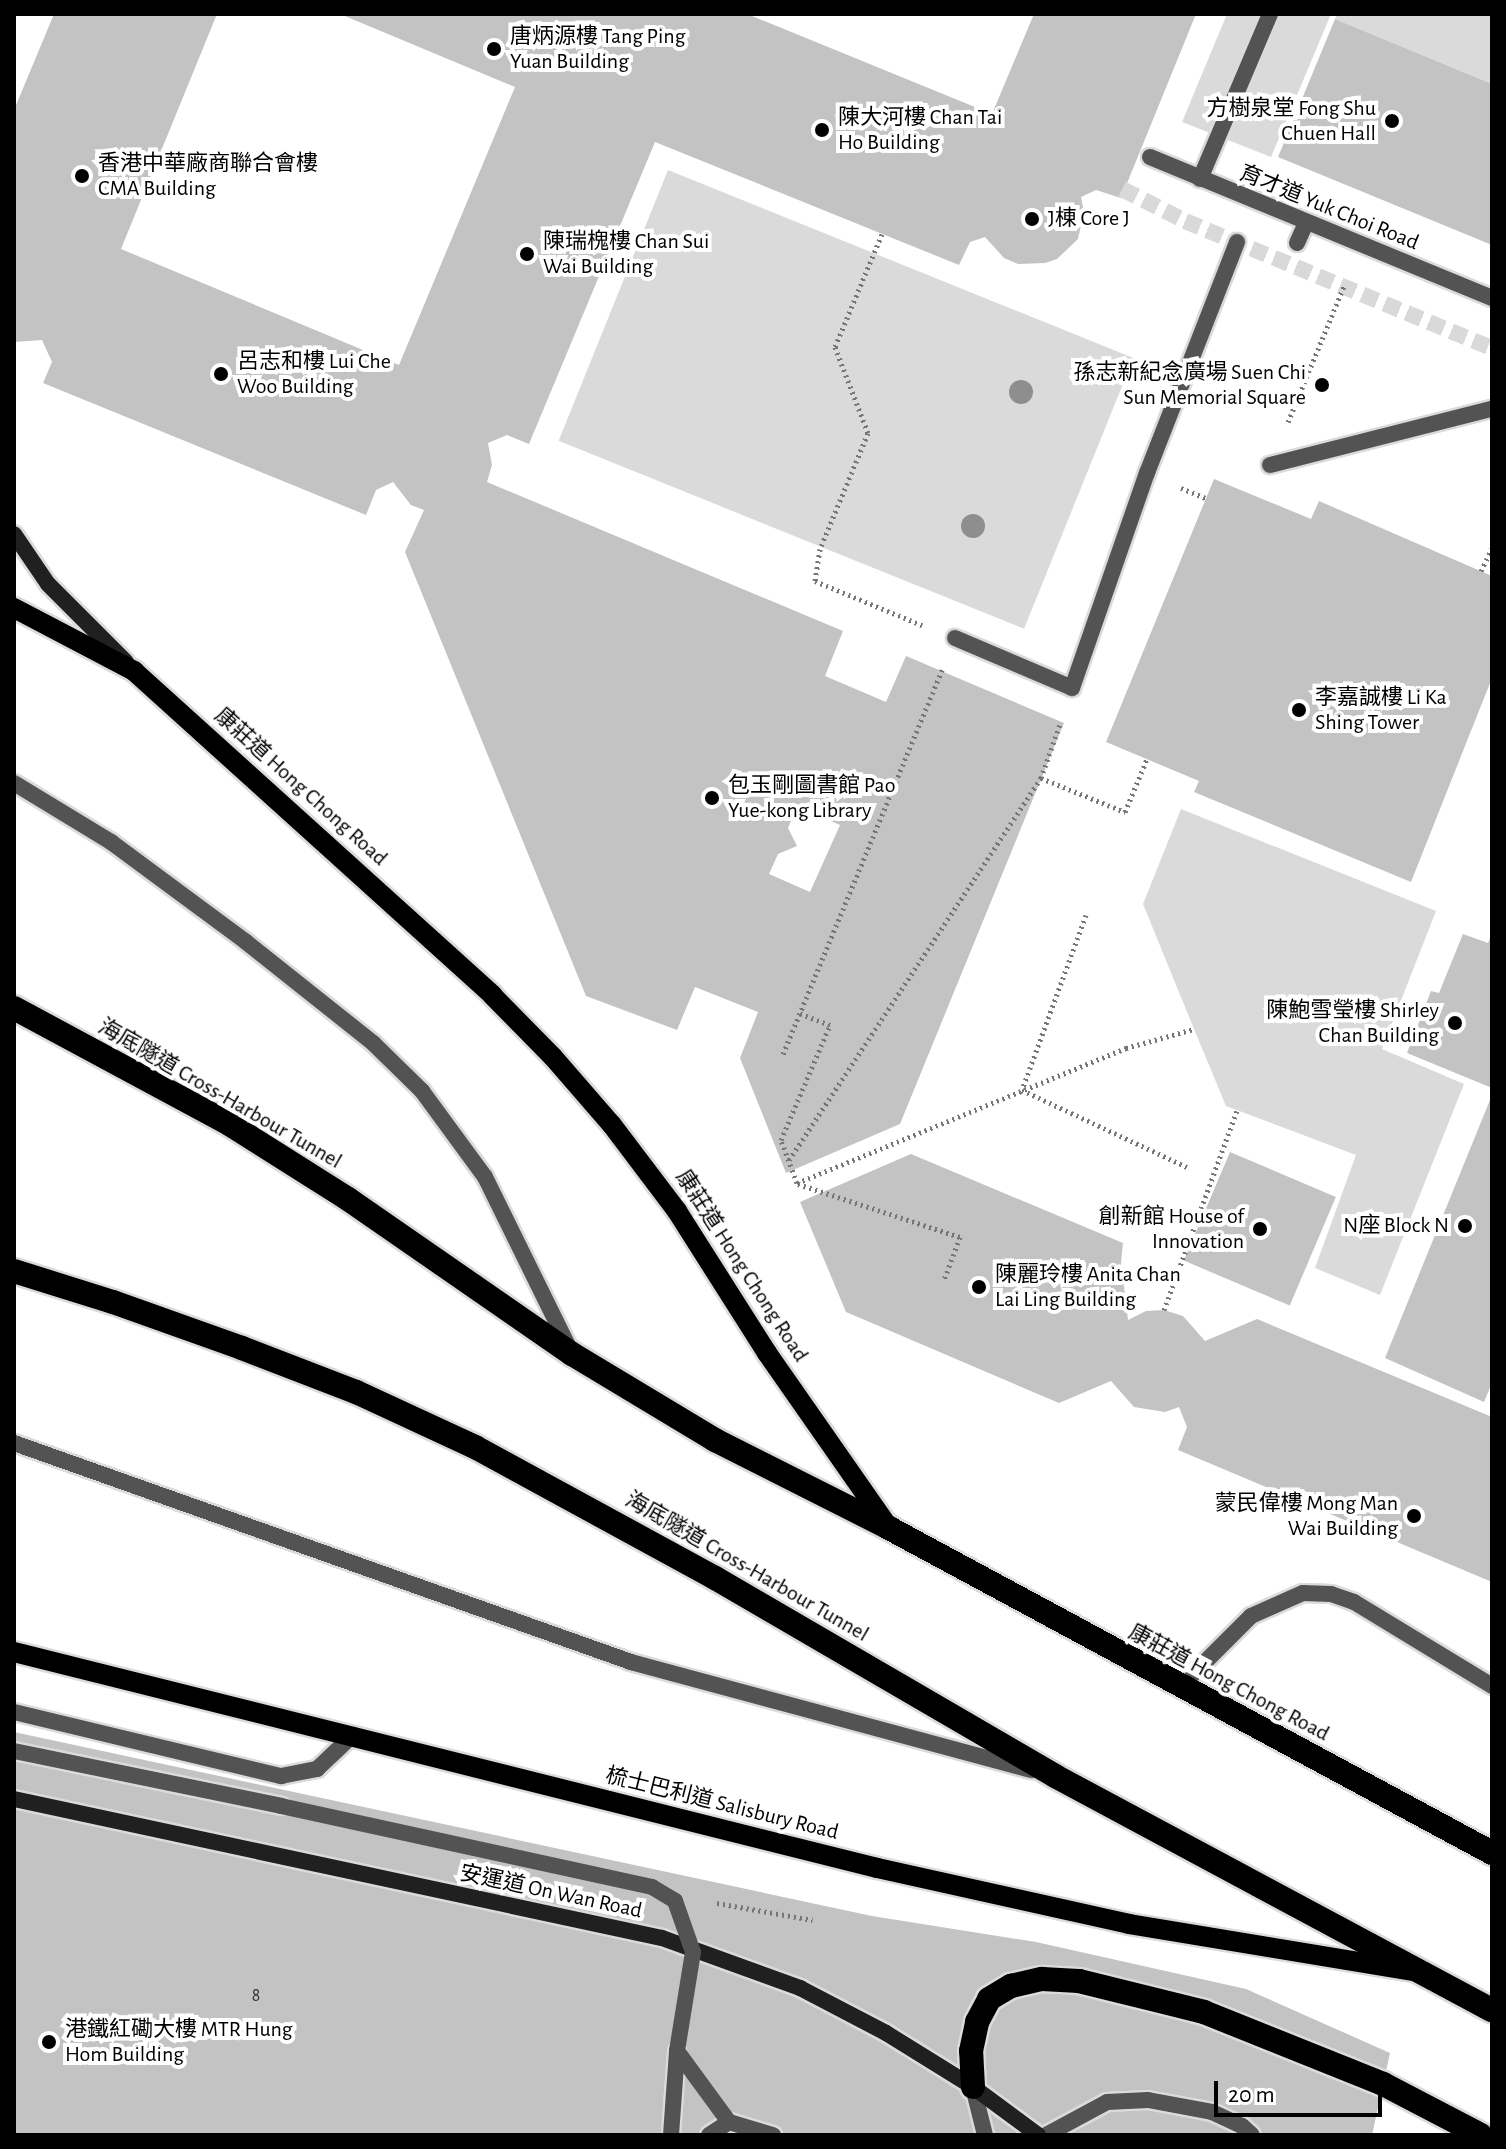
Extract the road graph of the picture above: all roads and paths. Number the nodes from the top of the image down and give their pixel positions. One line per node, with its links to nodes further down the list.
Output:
1 (1270, 14): 3 (street)
2 (1150, 157): 3 (street, 育才道 Yuk Choi Road)
3 (1200, 179): 4 (street, 育才道 Yuk Choi Road)
4 (1306, 223): 7 (street); 9 (street, 育才道 Yuk Choi Road)
5 (882, 234): 18 (path)
6 (1237, 242): 20 (street)
7 (1297, 243)
8 (1344, 286): 11 (path)
9 (1492, 298)
10 (1492, 409): 11 (street)
11 (1270, 465)
12 (1184, 489): 13 (path)
13 (1206, 498)
14 (14, 534): 19 (street)
15 (1492, 548): 16 (path)
16 (1481, 571)
17 (14, 608): 19 (main road, 康莊道 Hong Chong Road)
18 (955, 638): 20 (street); 26 (path)
19 (134, 671): 39 (main road, 康莊道 Hong Chong Road)
20 (1072, 688): 22 (path)
21 (1147, 759): 22 (path)
22 (1041, 778): 31 (path)
23 (14, 783): 37 (street)
24 (1086, 915): 29 (path)
25 (14, 1008): 37 (highway, 海底隧道 Cross-Harbour Tunnel)
26 (799, 1013): 28 (path); 31 (path)
27 (1194, 1029): 29 (path)
28 (783, 1054)
29 (1022, 1090): 32 (path); 33 (path)
30 (1237, 1111): 36 (path)
31 (789, 1160): 33 (path)
32 (1187, 1167)
33 (797, 1183): 35 (path)
34 (14, 1271): 46 (highway, 海底隧道 Cross-Harbour Tunnel)
35 (944, 1280)
36 (1164, 1310)
37 (572, 1354): 39 (highway, 海底隧道 Cross-Harbour Tunnel)
38 (14, 1443): 46 (street)
39 (889, 1528): 42 (highway, 康莊道 Hong Chong Road)
40 (14, 1652): 44 (main road, 梳士巴利道 Salisbury Road)
41 (1492, 1686): 42 (street)
42 (1180, 1687): 48 (highway, 康莊道 Hong Chong Road)
43 (14, 1712): 44 (street)
44 (353, 1735): 51 (main road, 梳士巴利道 Salisbury Road)
45 (14, 1751): 53 (street, bridge)
46 (1055, 1776): 51 (highway, 海底隧道 Cross-Harbour Tunnel)
47 (14, 1799): 54 (street, 安運道 On Wan Road)
48 (1492, 1853)
49 (703, 1901): 50 (path)
50 (812, 1920)
51 (1424, 1973): 52 (highway)
52 (1492, 2010)
53 (677, 2051): 55 (street, bridge); 56 (street)
54 (973, 2087): 59 (street); 60 (street, 安運道 On Wan Road); 63 (highway)
55 (729, 2122): 57 (street); 58 (street)
56 (671, 2135)
57 (709, 2135)
58 (773, 2135)
59 (985, 2135)
60 (1038, 2135)
61 (1046, 2135): 62 (street)
62 (1252, 2135)
63 (1481, 2135)

